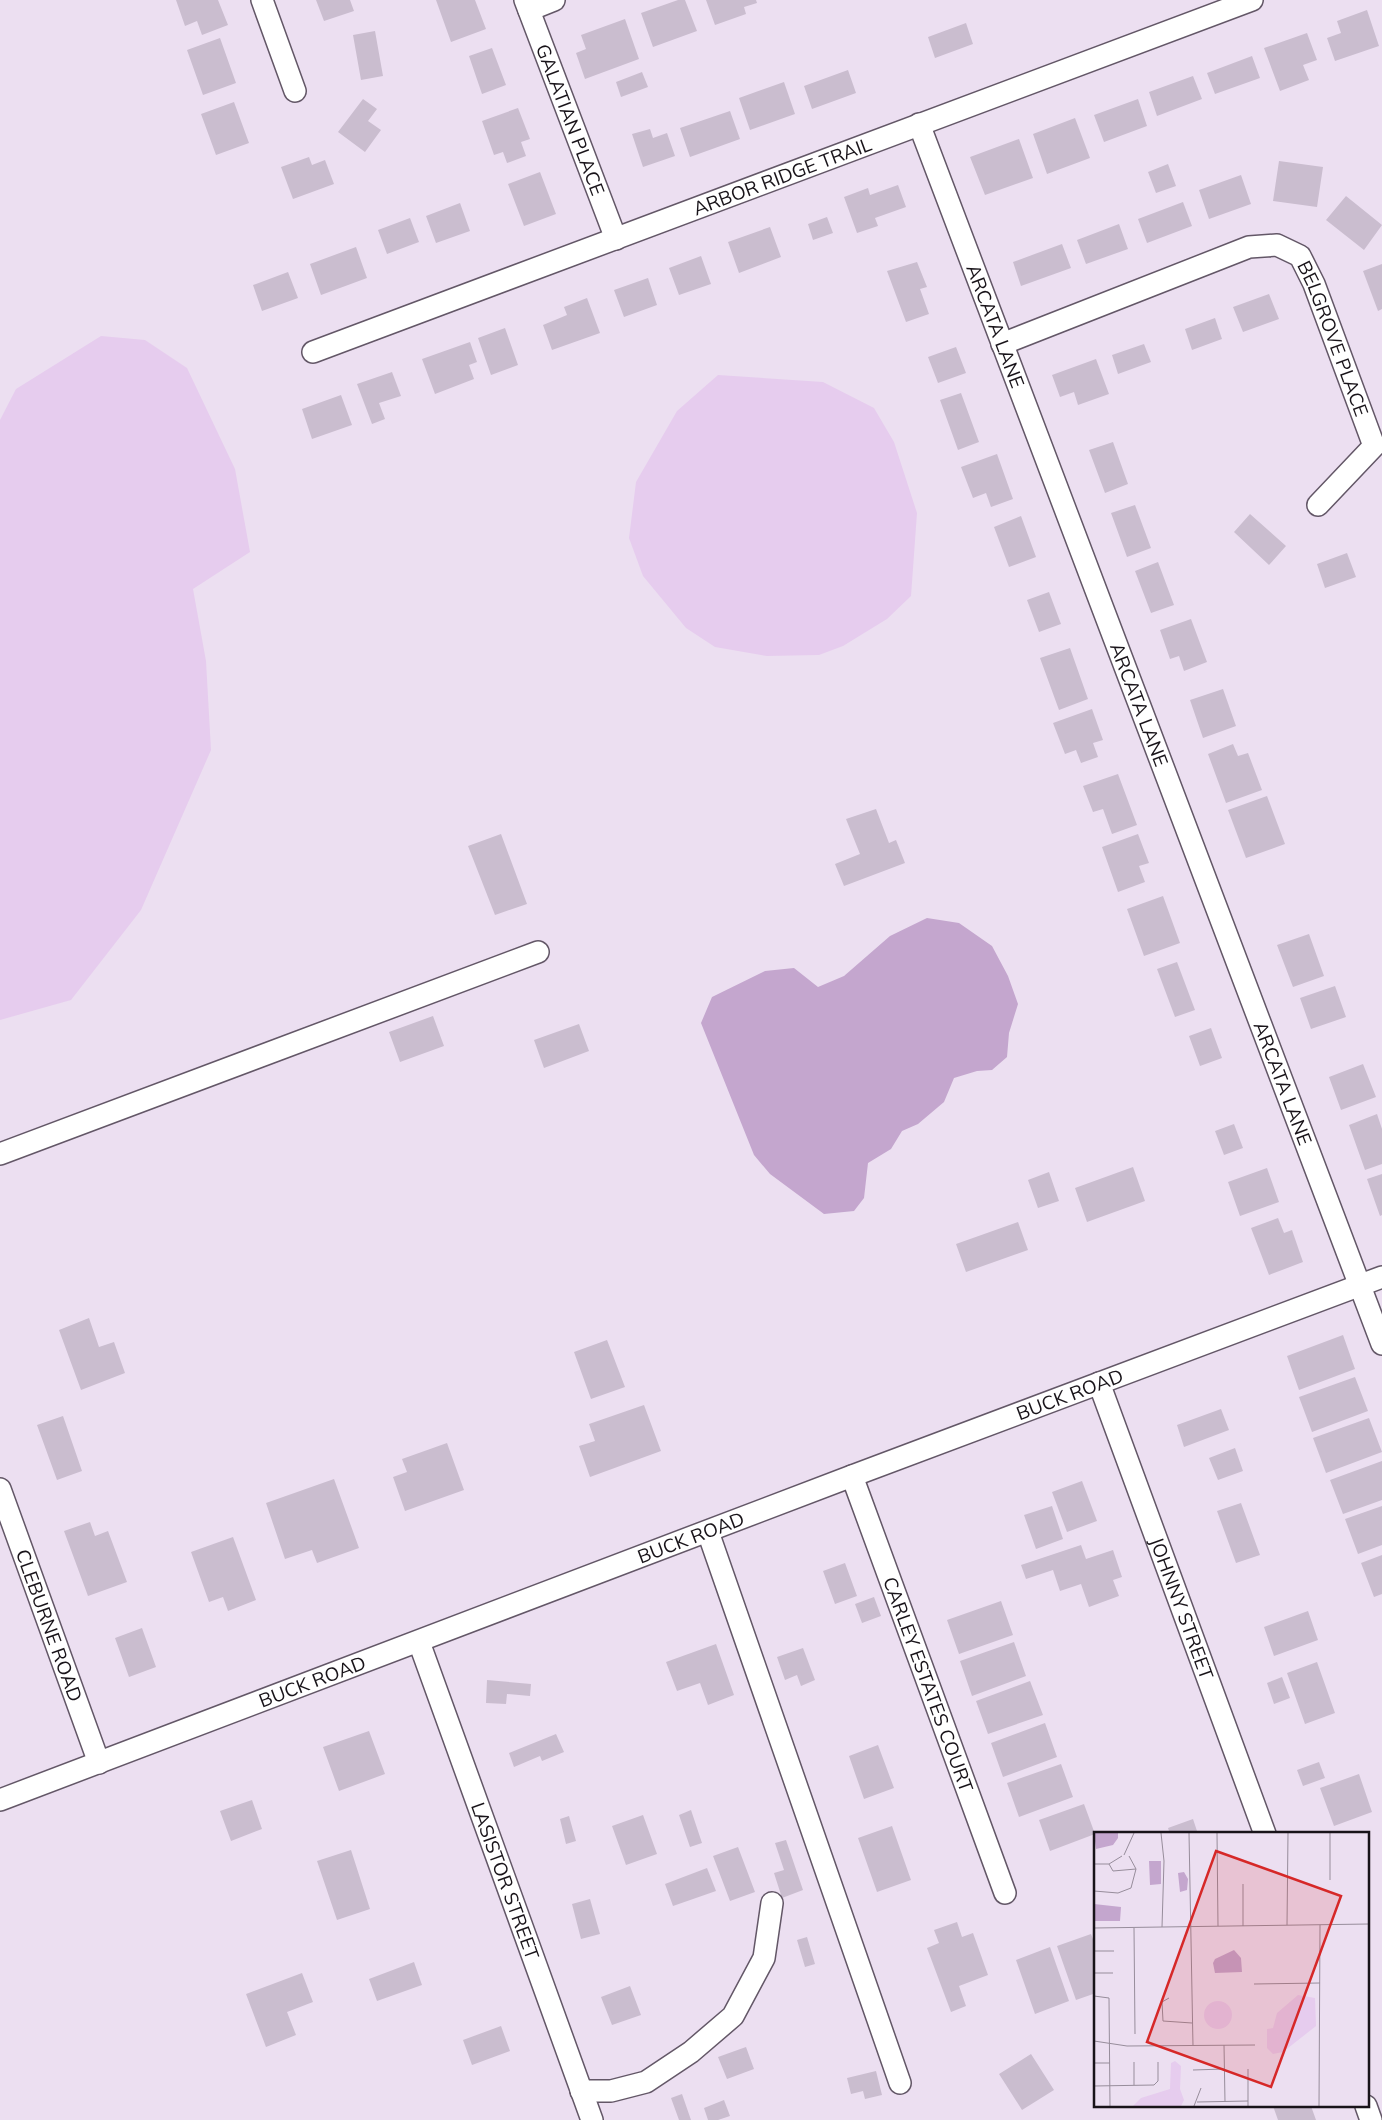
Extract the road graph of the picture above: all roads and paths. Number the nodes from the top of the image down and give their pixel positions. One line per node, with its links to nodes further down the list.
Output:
1 (262, 0): 5 (street)
2 (554, 0): 4 (street)
3 (1252, 0): 6 (street, ARBOR RIDGE TRAIL)
4 (527, 5): 7 (street, GALATIAN PLACE)
5 (295, 91)
6 (919, 124): 7 (street, ARBOR RIDGE TRAIL); 8 (street, ARCATA LANE)
7 (616, 239): 9 (street, ARBOR RIDGE TRAIL)
8 (1002, 344): 10 (street, BELGROVE PLACE); 14 (street, ARCATA LANE)
9 (313, 352)
10 (1318, 505)
11 (538, 952): 12 (street)
12 (0, 1154)
13 (1382, 1277): 14 (street, BUCK ROAD)
14 (1360, 1286): 15 (street, ARCATA LANE); 16 (street, BUCK ROAD)
15 (1382, 1344)
16 (1099, 1383): 17 (street, BUCK ROAD); 23 (street, JOHNNY STREET)
17 (852, 1476): 19 (street, BUCK ROAD); 24 (street, CARLEY ESTATES COURT)
18 (0, 1489): 21 (street, CLEBURNE ROAD)
19 (708, 1532): 20 (street, BUCK ROAD); 26 (street)
20 (419, 1642): 21 (street, BUCK ROAD); 27 (street, LASISTOR STREET)
21 (99, 1763): 22 (street, BUCK ROAD)
22 (0, 1800)
23 (1264, 1832)
24 (1004, 1893)
25 (772, 1903): 27 (street)
26 (900, 2083)
27 (581, 2091): 29 (street, LASISTOR STREET)
28 (1367, 2108): 30 (street)
29 (592, 2120)
30 (1371, 2120)

